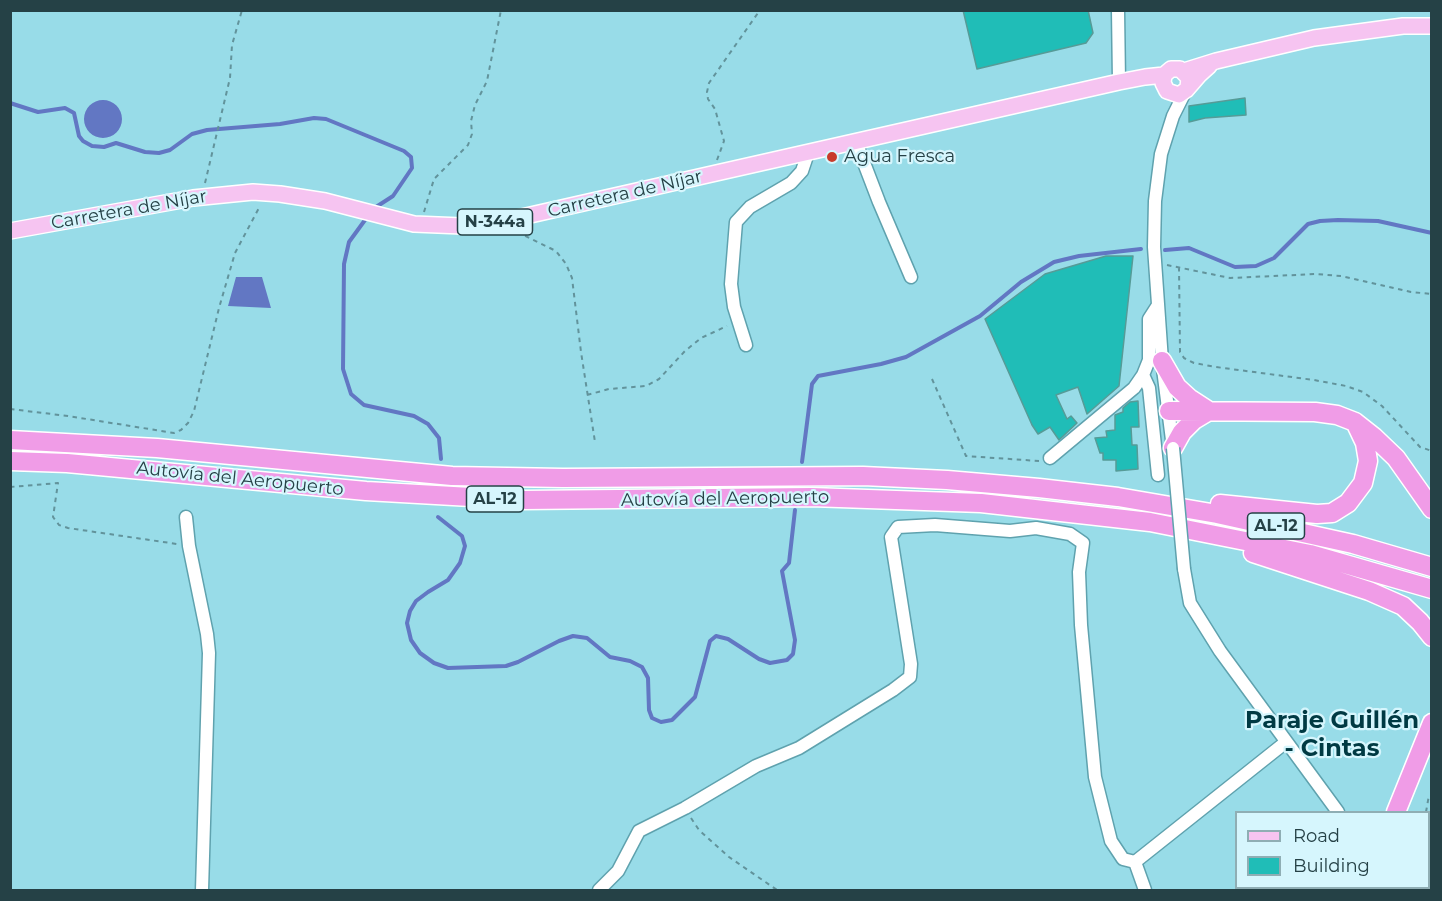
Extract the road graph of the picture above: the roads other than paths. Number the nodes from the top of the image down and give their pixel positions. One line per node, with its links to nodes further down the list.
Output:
1 (1118, 10): 6 (street)
2 (1431, 26): 3 (main road)
3 (1216, 61): 4 (main road); 7 (main road)
4 (1184, 71): 5 (main road); 7 (main road)
5 (1164, 75): 6 (main road, Carretera de Níjar / N-344a); 8 (main road)
6 (1119, 82): 10 (main road, Carretera de Níjar / N-344a)
7 (1187, 89): 8 (main road); 9 (street)
8 (1170, 93): 9 (street)
9 (1173, 117): 14 (street)
10 (856, 142): 11 (main road, Carretera de Níjar / N-344a); 13 (street)
11 (808, 153): 12 (main road, Carretera de Níjar / N-344a); 15 (street)
12 (10, 231)
13 (911, 277)
14 (1158, 305): 16 (street); 17 (street)
15 (746, 345)
16 (1162, 361): 18 (street); 19 (highway)
17 (1143, 375): 23 (street); 25 (street)
18 (1168, 411): 19 (highway); 22 (street)
19 (1209, 411): 20 (highway); 22 (highway)
20 (1355, 422): 26 (highway); 27 (highway)
21 (10, 440): 26 (highway, Autovía del Aeropuerto / AL-12)
22 (1173, 448): 34 (street, bridge)
23 (1050, 458)
24 (10, 461): 29 (highway, Autovía del Aeropuerto / AL-12)
25 (1158, 475)
26 (1118, 497): 30 (highway, Autovía del Aeropuerto / AL-12)
27 (1431, 509)
28 (186, 517): 38 (street)
29 (1150, 522): 31 (highway, Autovía del Aeropuerto / AL-12); 32 (highway)
30 (1431, 567)
31 (1431, 588)
32 (1431, 637)
33 (1431, 723): 36 (highway)
34 (1286, 742): 35 (street); 37 (street)
35 (1337, 811)
36 (1397, 811)
37 (1135, 862): 39 (street); 40 (street)
38 (202, 891)
39 (599, 891)
40 (1144, 891)

